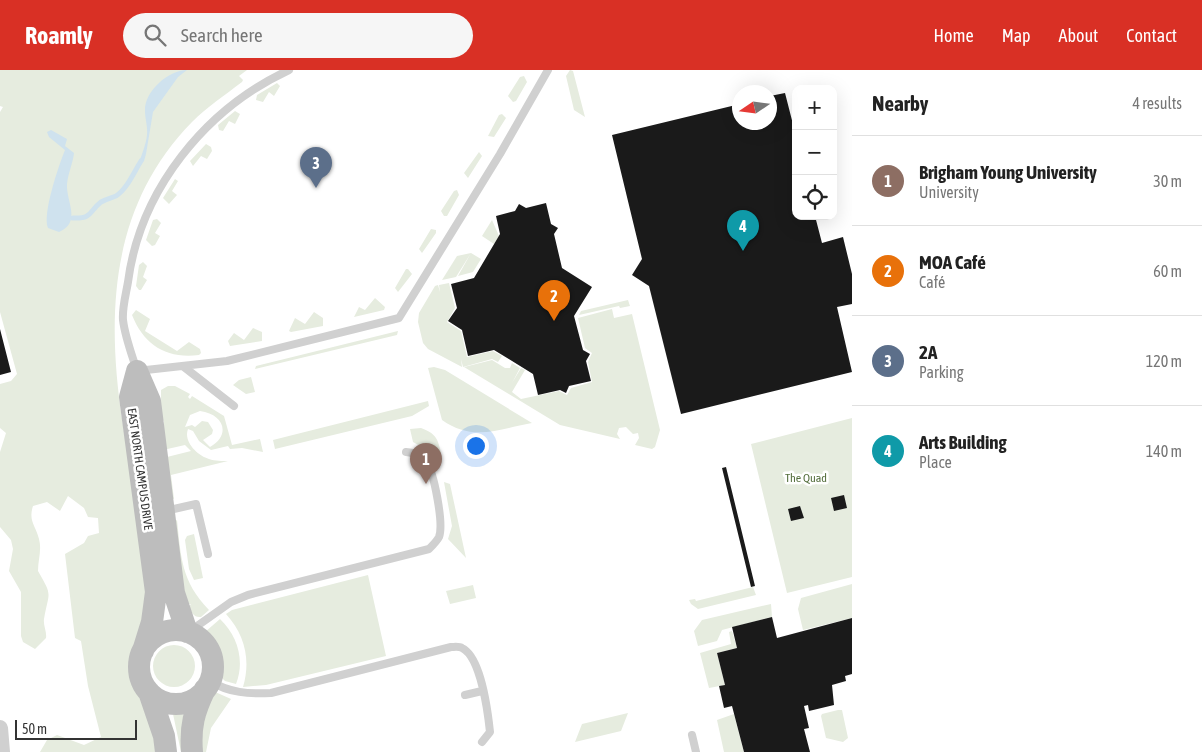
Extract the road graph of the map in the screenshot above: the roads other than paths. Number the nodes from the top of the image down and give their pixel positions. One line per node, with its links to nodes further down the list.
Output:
1 (289, 70): 4 (lane)
2 (548, 70): 3 (lane)
3 (184, 368): 4 (lane); 5 (lane)
4 (137, 372): 7 (street, EAST NORTH CAMPUS DRIVE)
5 (234, 406)
6 (406, 452): 9 (lane)
7 (154, 512): 8 (lane); 9 (street, EAST NORTH CAMPUS DRIVE); 10 (street, EAST NORTH CAMPUS DRIVE)
8 (208, 554)
9 (188, 632): 10 (street); 11 (street)
10 (143, 651): 13 (street)
11 (208, 685): 12 (lane); 13 (street); 20 (street)
12 (482, 691): 14 (lane); 17 (lane)
13 (150, 692): 19 (street)
14 (465, 695)
15 (0, 728): 18 (street)
16 (692, 735): 21 (lane)
17 (482, 742)
18 (2, 752)
19 (166, 752)
20 (192, 752)
21 (696, 752)

